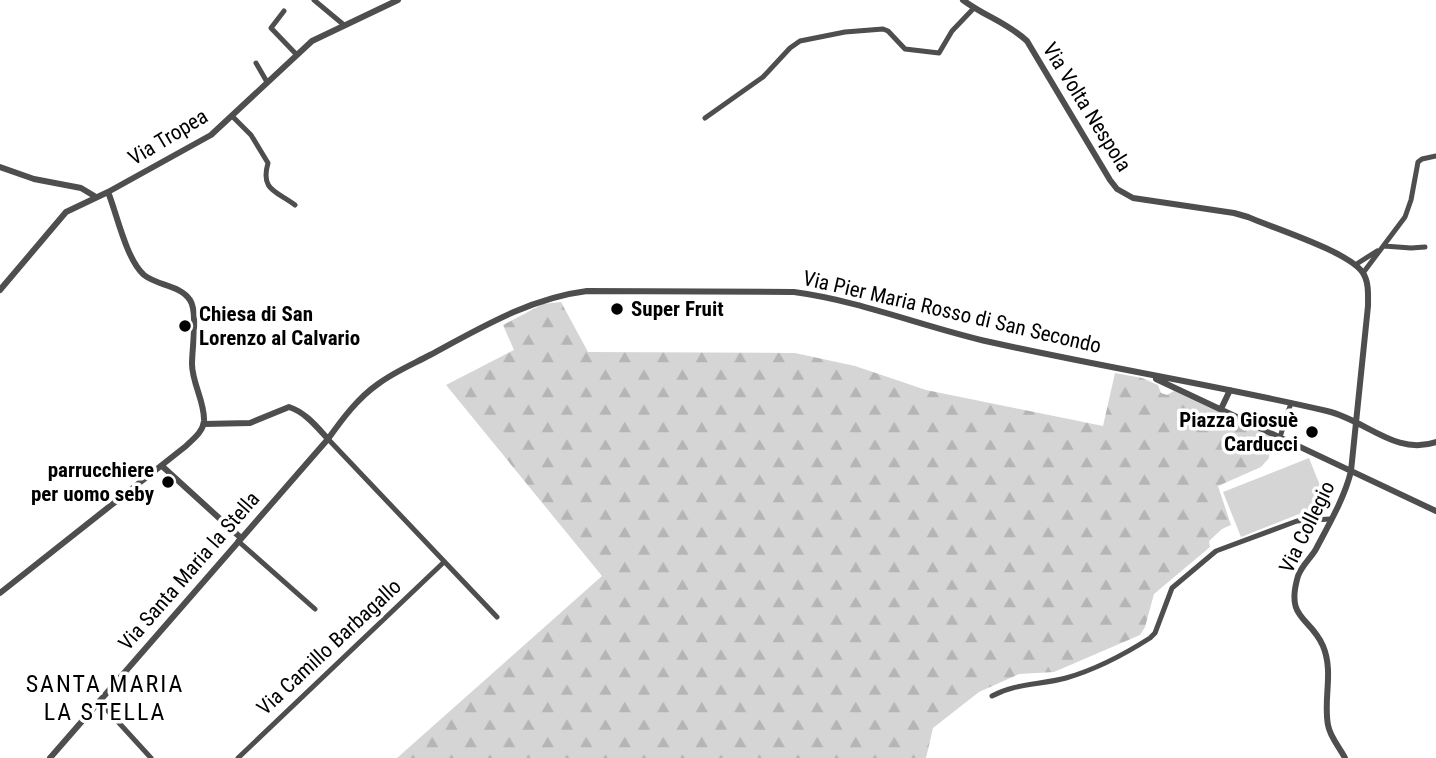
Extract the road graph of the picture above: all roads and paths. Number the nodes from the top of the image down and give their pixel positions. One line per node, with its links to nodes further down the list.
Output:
1 (314, 0): 7 (street)
2 (398, 0): 4 (street, Via Tropea)
3 (963, 0): 5 (street, Via Volta Nespola)
4 (388, 2): 7 (street, Via Tropea)
5 (974, 8): 12 (street); 20 (street, Via Volta Nespola)
6 (284, 11): 8 (street)
7 (344, 25): 8 (street, Via Tropea)
8 (296, 54): 10 (street, Via Tropea)
9 (256, 63): 10 (street)
10 (267, 82): 11 (street, Via Tropea)
11 (232, 116): 15 (street, Via Tropea); 17 (street)
12 (705, 118)
13 (1436, 156): 18 (street)
14 (0, 167): 16 (street)
15 (108, 192): 16 (street, Via Tropea); 28 (street)
16 (96, 197): 22 (street, Via Tropea)
17 (295, 205)
18 (1383, 246): 19 (street); 20 (street); 21 (street)
19 (1425, 247)
20 (1356, 265): 21 (street, Via Volta Nespola)
21 (1363, 273): 27 (street)
22 (0, 290)
23 (1127, 369): 24 (street, Via Pier Maria Rosso di San Secondo); 26 (street); 30 (street, Via Pier Maria Rosso di San Secondo)
24 (1230, 390): 25 (street, Via Pier Maria Rosso di San Secondo); 26 (street)
25 (1291, 403): 27 (street, Via Pier Maria Rosso di San Secondo); 29 (street)
26 (1222, 409): 29 (street)
27 (1355, 421): 31 (street, Via Pier Maria Rosso di San Secondo); 33 (street, Via Collegio)
28 (206, 424): 30 (street); 32 (street)
29 (1280, 437): 33 (street)
30 (328, 439): 36 (street, Via Santa Maria la Stella); 37 (street)
31 (1436, 442)
32 (162, 466): 36 (street); 38 (street)
33 (1350, 471): 34 (street); 35 (street, Via Collegio)
34 (1436, 511)
35 (1330, 519): 41 (street); 46 (street, Via Collegio)
36 (240, 540): 39 (street); 42 (street, Via Santa Maria la Stella)
37 (444, 562): 40 (street); 45 (street, Via Camillo Barbagallo)
38 (0, 593)
39 (316, 609)
40 (497, 617)
41 (992, 696)
42 (99, 701): 43 (street, Via Santa Maria la Stella); 44 (street)
43 (50, 758)
44 (151, 758)
45 (238, 758)
46 (1345, 758)

